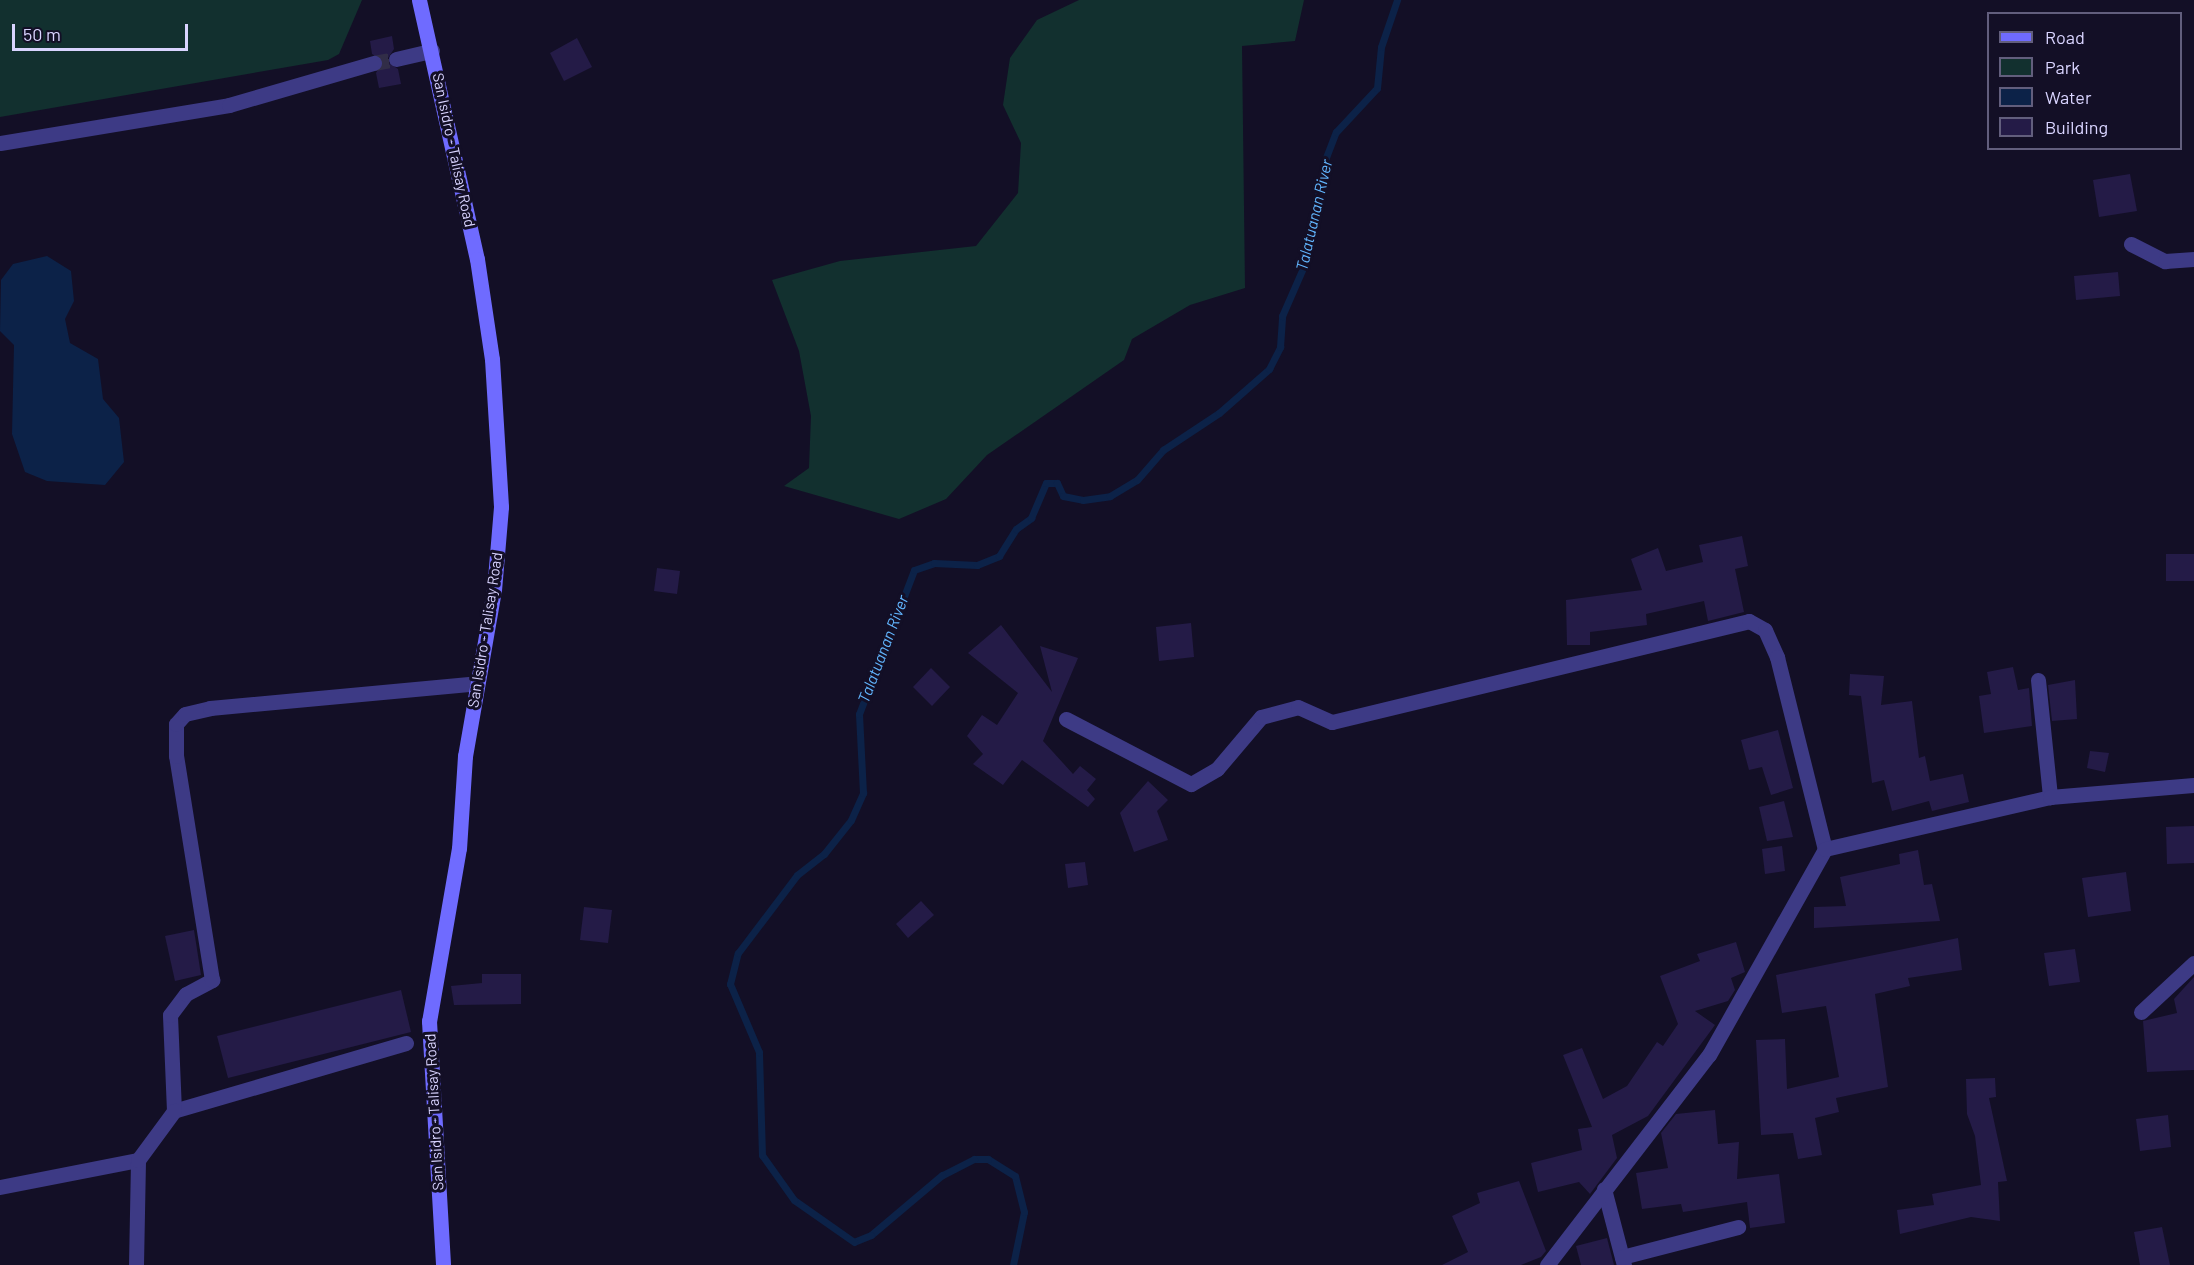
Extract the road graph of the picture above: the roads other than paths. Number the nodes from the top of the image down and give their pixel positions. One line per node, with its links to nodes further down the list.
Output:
1 (419, 0): 2 (street, San Isidro - Talisay Road)
2 (432, 51): 3 (street); 9 (street, San Isidro - Talisay Road)
3 (396, 59)
4 (374, 63): 5 (street)
5 (0, 143)
6 (2131, 244): 7 (street)
7 (2194, 259)
8 (2038, 680): 12 (street)
9 (477, 683): 17 (street); 24 (street, San Isidro - Talisay Road)
10 (1066, 719): 13 (street)
11 (2194, 785): 12 (street)
12 (2050, 797): 13 (street)
13 (1825, 849): 20 (street)
14 (2194, 963): 15 (street)
15 (2141, 1012)
16 (406, 1043): 17 (street)
17 (174, 1111): 18 (street)
18 (138, 1160): 19 (street); 23 (street)
19 (0, 1187)
20 (1604, 1189): 22 (street); 25 (street)
21 (1738, 1227): 22 (street)
22 (1623, 1261)
23 (136, 1265)
24 (443, 1265)
25 (1547, 1265)

